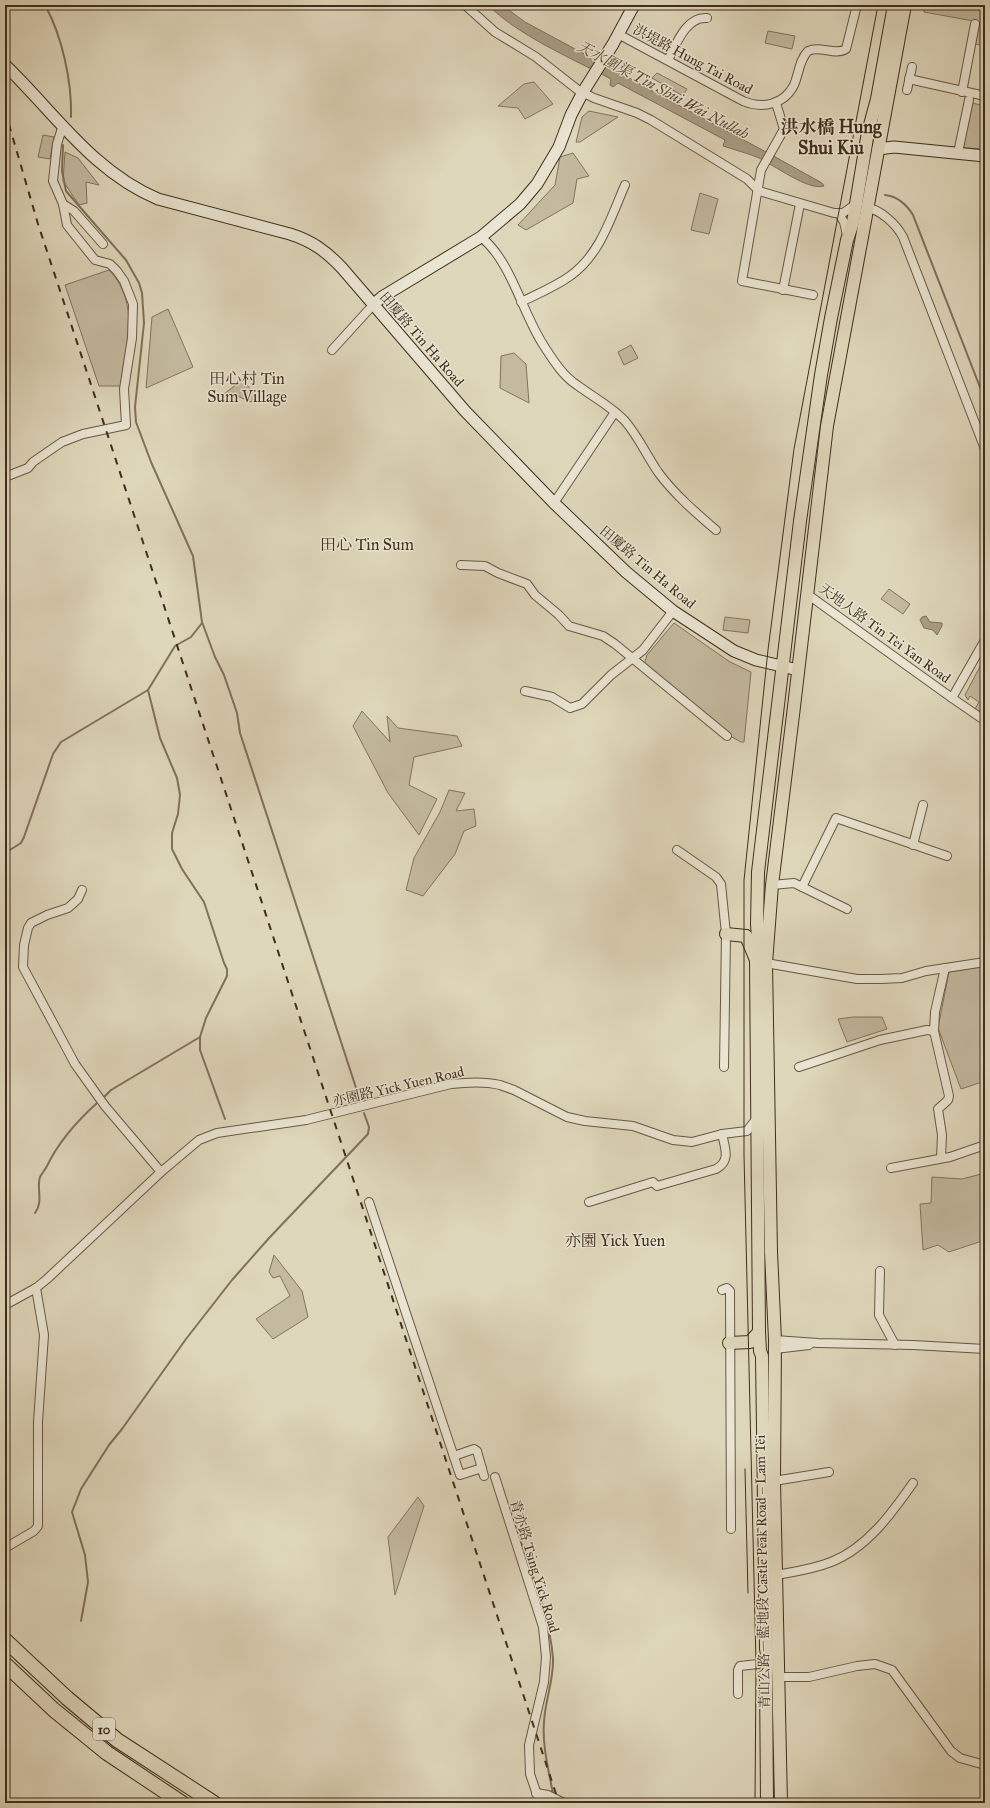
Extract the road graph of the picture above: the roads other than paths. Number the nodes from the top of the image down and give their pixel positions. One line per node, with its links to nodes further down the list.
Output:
1 (465, 5): 14 (street)
2 (634, 5): 8 (street)
3 (857, 5): 18 (street)
4 (894, 5): 20 (main road)
5 (905, 5): 22 (main road)
6 (707, 18): 9 (street)
7 (975, 24): 15 (street)
8 (616, 39): 9 (street, 洪堤路 Hung Tai Road); 14 (street)
9 (668, 60): 18 (street, 洪堤路 Hung Tai Road)
10 (5, 65): 19 (street, 田廈路 Tin Ha Road)
11 (912, 67): 12 (street)
12 (909, 79): 13 (street); 15 (street)
13 (907, 90)
14 (583, 92): 26 (street); 31 (street)
15 (962, 92): 16 (street)
16 (985, 96)
17 (969, 100): 21 (street)
18 (776, 102): 26 (street)
19 (66, 128): 27 (street); 37 (street, 田廈路 Tin Ha Road)
20 (868, 132): 22 (main road); 24 (main road)
21 (959, 148)
22 (878, 149): 23 (street); 24 (main road); 29 (main road)
23 (985, 156)
24 (861, 176): 29 (main road)
25 (625, 185): 36 (street)
26 (759, 190): 28 (street); 34 (street)
27 (63, 204): 33 (street); 41 (street)
28 (800, 204): 30 (street); 34 (street)
29 (861, 206): 30 (street); 32 (main road); 40 (street); 45 (main road, 青山公路－藍地段 Castle Peak Road – Lam Tei)
30 (839, 214): 32 (street)
31 (481, 237): 36 (street); 37 (street)
32 (847, 240): 49 (main road)
33 (103, 244)
34 (783, 290): 35 (street)
35 (811, 295)
36 (521, 302): 39 (street)
37 (373, 305): 38 (street); 42 (street, 田廈路 Tin Ha Road)
38 (332, 350)
39 (615, 412): 42 (street); 43 (street)
40 (985, 449)
41 (5, 477)
42 (554, 503): 46 (street, 田廈路 Tin Ha Road)
43 (716, 530)
44 (461, 565): 48 (street)
45 (807, 594): 50 (main road, 青山公路－藍地段 Castle Peak Road – Lam Tei); 52 (street, 天地人路 Tin Tei Yan Road)
46 (673, 610): 48 (street); 49 (street, 田廈路 Tin Ha Road)
47 (985, 640): 52 (street, 天地人路 Tin Tei Yan Road)
48 (631, 657): 51 (street); 54 (street)
49 (784, 666): 50 (street, 田廈路 Tin Ha Road); 60 (main road)
50 (798, 670): 59 (main road, 青山公路－藍地段 Castle Peak Road – Lam Tei)
51 (525, 691)
52 (952, 698): 53 (street)
53 (981, 718)
54 (727, 736)
55 (923, 805): 56 (street)
56 (913, 845): 58 (street); 61 (street)
57 (677, 850): 65 (street)
58 (947, 856)
59 (772, 884): 60 (main road); 61 (street); 69 (main road, 青山公路－藍地段 Castle Peak Road – Lam Tei)
60 (758, 886): 64 (main road)
61 (802, 887): 63 (street)
62 (82, 890): 81 (street)
63 (847, 909)
64 (757, 924): 66 (main road); 67 (main road)
65 (726, 934): 66 (main road); 73 (street)
66 (746, 936): 67 (main road)
67 (755, 955): 74 (main road)
68 (985, 962): 70 (street)
69 (766, 963): 70 (street); 89 (main road, 青山公路－藍地段 Castle Peak Road – Lam Tei)
70 (945, 968): 71 (street)
71 (934, 1031): 72 (street); 79 (street)
72 (799, 1067)
73 (724, 1068)
74 (758, 1116): 75 (street); 78 (main road)
75 (747, 1131): 76 (street, 亦園路 Yick Yuen Road); 78 (street)
76 (722, 1134): 81 (street, 亦園路 Yick Yuen Road); 83 (street)
77 (982, 1146): 79 (street)
78 (757, 1153): 91 (main road)
79 (942, 1158): 80 (street)
80 (891, 1168)
81 (161, 1172): 85 (street, 亦園路 Yick Yuen Road)
82 (369, 1202): 93 (street)
83 (589, 1202)
84 (880, 1270): 90 (street)
85 (36, 1288): 87 (street, 亦園路 Yick Yuen Road); 99 (street)
86 (722, 1290): 88 (street)
87 (5, 1305)
88 (729, 1343): 91 (main road); 98 (street)
89 (775, 1345): 90 (street); 91 (main road); 96 (main road, 青山公路－藍地段 Castle Peak Road – Lam Tei)
90 (895, 1345): 92 (street)
91 (758, 1348): 100 (main road, 青山公路－藍地段 Castle Peak Road – Lam Tei)
92 (985, 1349)
93 (454, 1456): 93 (street)
94 (829, 1472): 96 (street)
95 (495, 1477): 107 (street, 青亦路 Tsing Yick Road)
96 (774, 1482): 100 (main road, 青山公路－藍地段 Castle Peak Road – Lam Tei)
97 (913, 1482): 100 (street)
98 (731, 1529)
99 (5, 1548)
100 (771, 1578): 103 (main road, 青山公路－藍地段 Castle Peak Road – Lam Tei); 104 (main road, 青山公路－藍地段 Castle Peak Road – Lam Tei)
101 (5, 1640): 110 (highway, 10)
102 (5, 1664): 109 (highway, 10)
103 (764, 1664): 105 (street); 112 (main road, 青山公路－藍地段 Castle Peak Road – Lam Tei)
104 (778, 1677): 106 (street); 113 (main road, 青山公路－藍地段 Castle Peak Road – Lam Tei)
105 (738, 1694)
106 (985, 1765)
107 (536, 1793): 108 (street); 111 (street, 青亦路 Tsing Yick Road)
108 (563, 1802)
109 (182, 1803)
110 (214, 1803)
111 (540, 1803)
112 (767, 1803)
113 (781, 1803)

